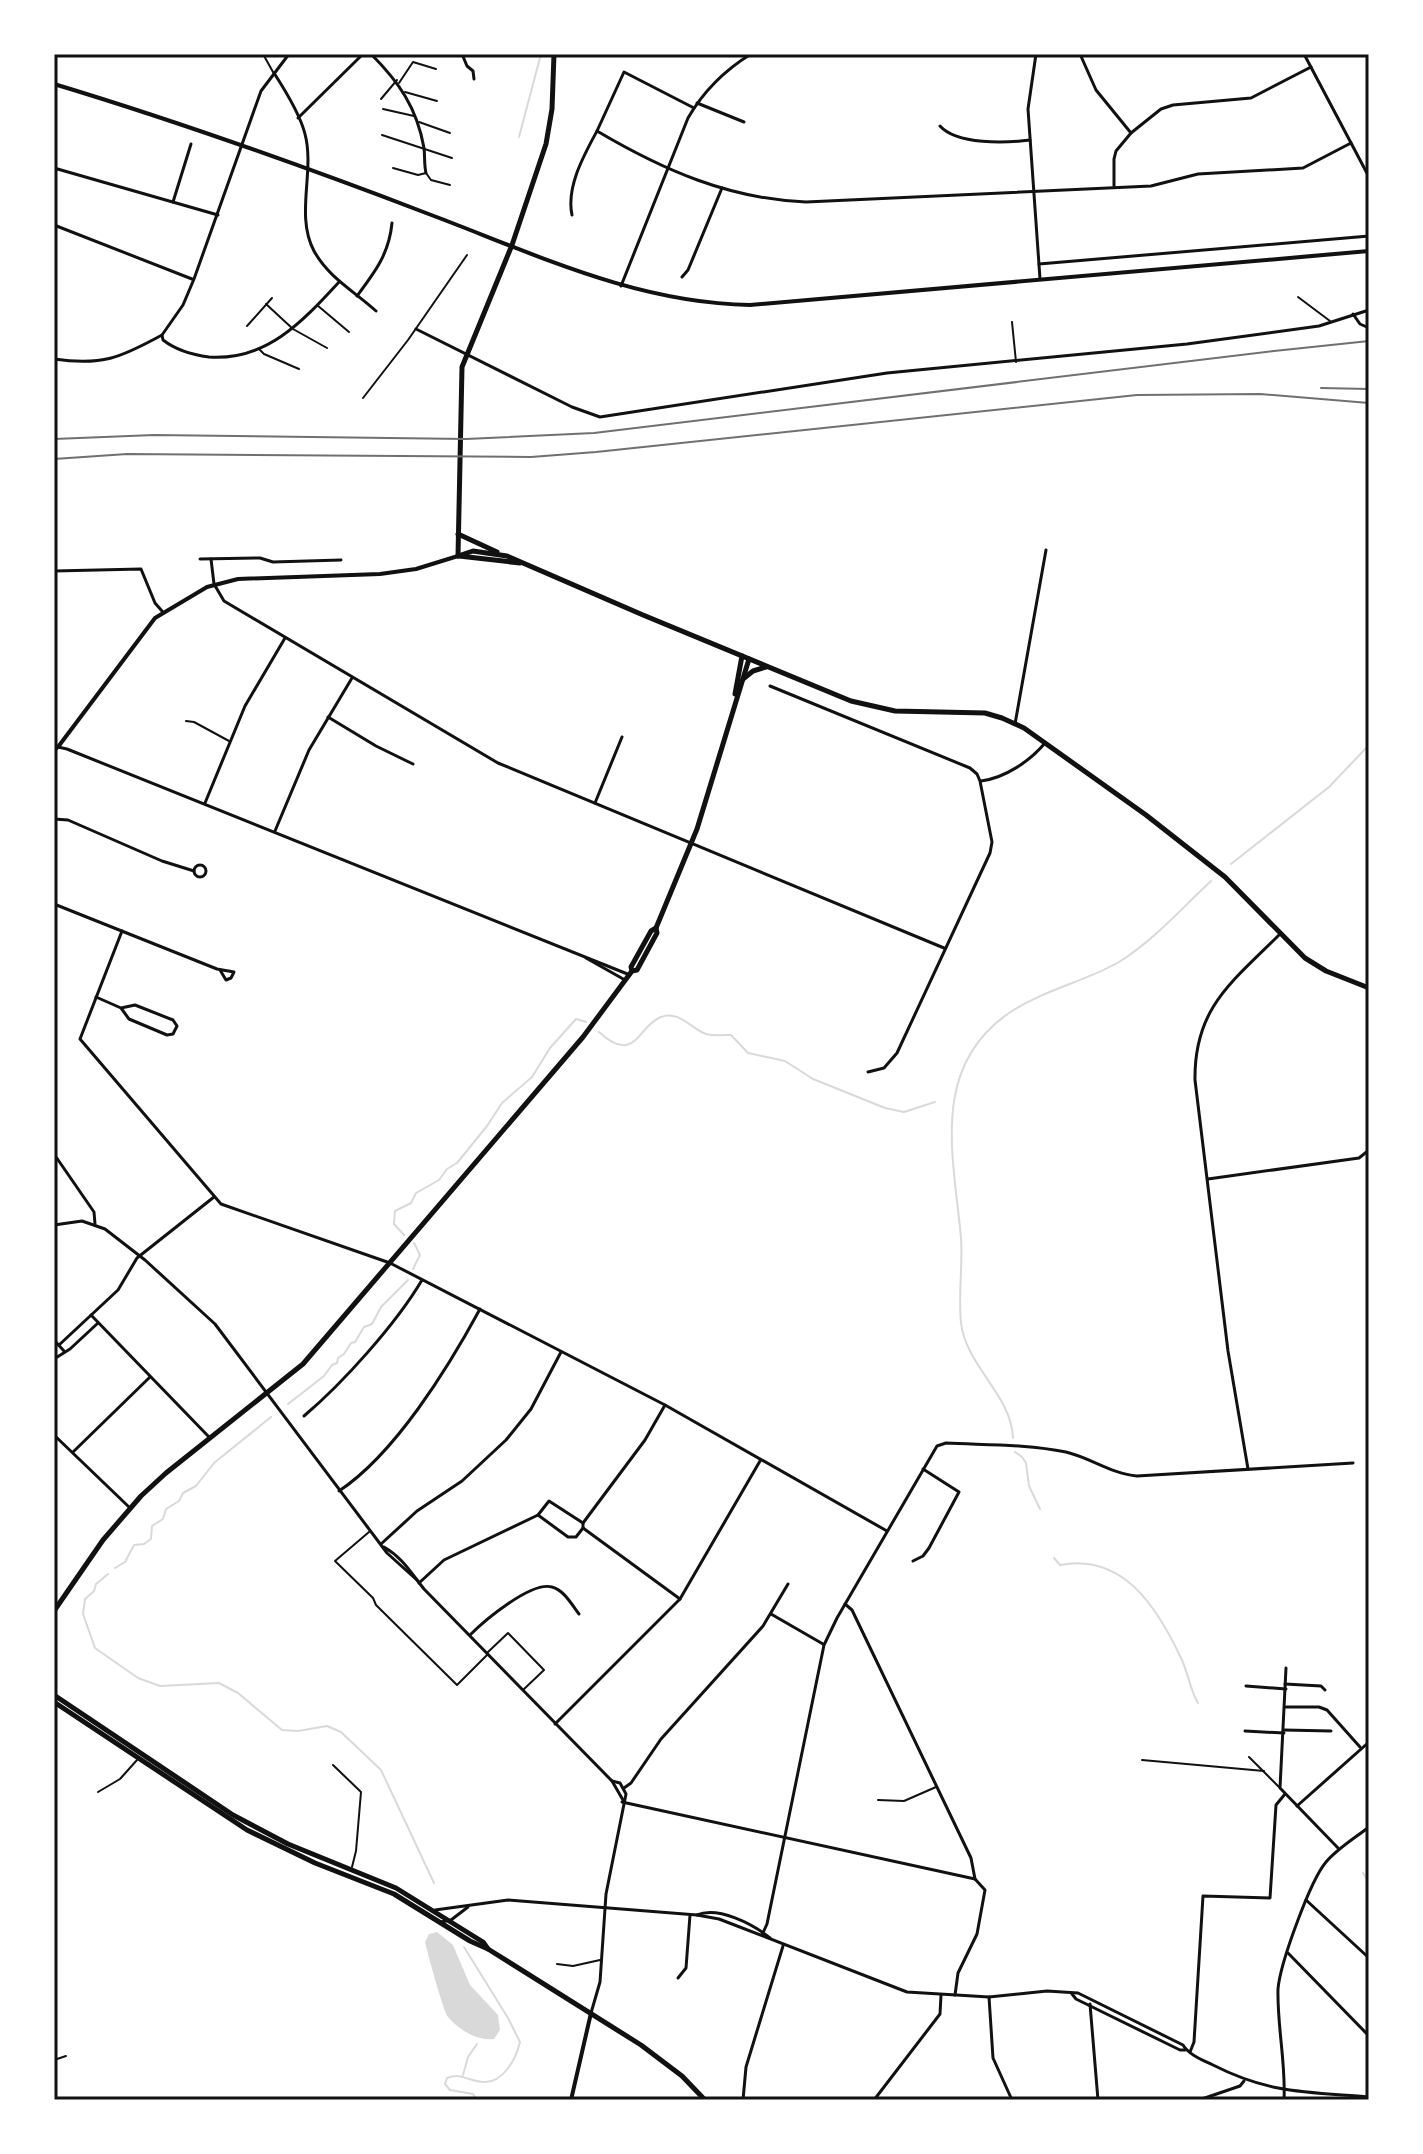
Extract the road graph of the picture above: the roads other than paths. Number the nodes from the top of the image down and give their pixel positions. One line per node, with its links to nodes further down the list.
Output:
1 (263, 54): 13 (lane)
2 (289, 54): 13 (street)
3 (363, 54): 23 (street)
4 (371, 54): 15 (street)
5 (462, 54): 14 (street)
6 (554, 54): 53 (main road)
7 (751, 54): 20 (street)
8 (1036, 54): 31 (street)
9 (1080, 54): 29 (street)
10 (1304, 54): 11 (street)
11 (1311, 67): 29 (street); 32 (street)
12 (436, 69): 15 (lane)
13 (274, 73): 23 (street); 34 (street)
14 (474, 79)
15 (398, 82): 17 (street); 18 (lane)
16 (54, 84): 34 (street)
17 (405, 92): 19 (lane); 22 (street)
18 (381, 99)
19 (437, 101)
20 (695, 106): 25 (street); 27 (street); 40 (street)
21 (383, 109): 22 (lane)
22 (415, 116): 24 (street)
23 (298, 118): 38 (street)
24 (418, 122): 28 (lane); 35 (street)
25 (744, 122)
26 (940, 126): 31 (street)
27 (597, 131): 40 (street); 49 (street)
28 (450, 133)
29 (1131, 133): 45 (street)
30 (382, 135): 35 (lane)
31 (1030, 140): 46 (street)
32 (1351, 143): 42 (street); 45 (street)
33 (191, 144): 47 (street)
34 (242, 145): 38 (street); 48 (street)
35 (425, 150): 36 (lane); 41 (street)
36 (452, 158)
37 (54, 168): 47 (street)
38 (307, 168): 53 (street); 60 (street)
39 (393, 168): 41 (lane)
40 (667, 169): 44 (street); 61 (street)
41 (426, 173): 43 (lane)
42 (1369, 177)
43 (450, 185)
44 (722, 188): 46 (street); 57 (street)
45 (1114, 188): 46 (street)
46 (1034, 191): 56 (street)
47 (173, 202): 48 (street)
48 (218, 215): 58 (street)
49 (572, 215)
50 (392, 223): 62 (street)
51 (54, 225): 58 (street)
52 (1369, 236): 56 (street)
53 (512, 245): 61 (street); 80 (main road)
54 (1369, 251): 59 (street)
55 (467, 255): 75 (lane)
56 (1039, 264): 59 (street)
57 (682, 277)
58 (194, 279): 77 (street)
59 (1040, 279): 61 (street)
60 (339, 282): 62 (street); 66 (street)
61 (621, 286)
62 (357, 296): 68 (street)
63 (1298, 297): 71 (lane)
64 (272, 298): 65 (lane)
65 (266, 304): 72 (lane); 74 (lane)
66 (317, 305): 74 (street); 76 (lane)
67 (1369, 310): 69 (street)
68 (376, 311)
69 (1353, 314): 71 (street); 73 (street)
70 (1012, 322): 82 (lane)
71 (1331, 322): 82 (street)
72 (247, 326)
73 (1369, 328)
74 (293, 329): 78 (lane); 79 (street)
75 (416, 329): 80 (street); 84 (lane)
76 (349, 332)
77 (162, 335): 79 (street); 81 (street)
78 (327, 348)
79 (259, 349): 83 (lane)
80 (466, 355): 82 (street); 85 (main road)
81 (54, 359)
82 (1016, 362)
83 (299, 369)
84 (363, 398)
85 (458, 534): 87 (main road); 88 (main road)
86 (1046, 550): 105 (street)
87 (500, 553): 88 (main road); 92 (main road)
88 (458, 556): 92 (main road); 94 (street)
89 (200, 559): 90 (street)
90 (211, 559): 91 (street); 94 (street)
91 (341, 560)
92 (521, 563): 97 (main road)
93 (54, 571): 95 (street)
94 (214, 584): 95 (street); 96 (street)
95 (162, 611): 109 (street)
96 (285, 638): 99 (street); 107 (street)
97 (746, 658): 98 (main road); 100 (main road); 102 (main road)
98 (767, 666): 100 (main road); 105 (main road)
99 (352, 678): 103 (street); 112 (street)
100 (741, 682): 102 (main road)
101 (770, 686): 111 (street)
102 (735, 698): 116 (main road)
103 (328, 717): 110 (street); 115 (street)
104 (186, 721): 107 (lane)
105 (1015, 724): 108 (main road)
106 (622, 737): 112 (street)
107 (230, 741): 113 (street)
108 (1045, 743): 111 (street); 120 (main road)
109 (55, 748): 113 (street)
110 (413, 764)
111 (980, 781): 121 (street)
112 (595, 803): 116 (street)
113 (205, 804): 115 (street)
114 (54, 819): 117 (street)
115 (275, 832): 123 (street)
116 (692, 843): 121 (street); 123 (main road)
117 (194, 871)
118 (54, 904): 119 (street)
119 (122, 931): 122 (street); 125 (street)
120 (1280, 935): 124 (main road); 130 (street)
121 (944, 948): 127 (street)
122 (220, 970): 122 (street)
123 (629, 976): 135 (main road)
124 (1369, 988)
125 (96, 997): 126 (street); 131 (street)
126 (121, 1008): 126 (street)
127 (868, 1072)
128 (1369, 1150): 130 (street)
129 (54, 1154): 132 (street)
130 (1208, 1179): 155 (street)
131 (214, 1197): 134 (street); 135 (street)
132 (95, 1224): 133 (street); 134 (street)
133 (54, 1225)
134 (140, 1256): 138 (street); 146 (street)
135 (390, 1263): 136 (street); 146 (main road)
136 (422, 1280): 137 (street); 148 (street)
137 (480, 1309): 143 (street); 156 (street)
138 (91, 1315): 139 (street); 141 (street)
139 (98, 1323): 142 (street); 145 (street)
140 (54, 1340): 141 (street)
141 (59, 1345): 142 (street)
142 (64, 1351): 144 (street)
143 (561, 1352): 147 (street); 162 (street)
144 (54, 1359)
145 (150, 1377): 150 (street); 151 (street)
146 (267, 1394): 150 (main road); 156 (street)
147 (665, 1405): 152 (street); 159 (street)
148 (304, 1416)
149 (54, 1435): 151 (street)
150 (210, 1438): 157 (main road)
151 (73, 1452): 157 (street)
152 (761, 1460): 161 (street); 166 (street)
153 (1353, 1463): 155 (street)
154 (923, 1469): 155 (street); 161 (street); 163 (street)
155 (1248, 1469)
156 (339, 1491): 160 (street)
157 (130, 1508): 168 (main road)
158 (538, 1515): 159 (street); 159 (street); 164 (street)
159 (583, 1526): 166 (street)
160 (370, 1531): 162 (street); 173 (lane)
161 (887, 1531): 167 (street)
162 (383, 1546): 164 (street)
163 (913, 1561)
164 (419, 1582): 171 (street)
165 (788, 1584): 170 (street)
166 (680, 1599): 182 (street)
167 (845, 1604): 172 (street); 194 (street)
168 (56, 1608)
169 (579, 1614): 171 (street)
170 (771, 1614): 172 (street); 195 (street)
171 (470, 1635): 173 (street)
172 (824, 1645): 203 (street)
173 (488, 1654): 177 (street); 177 (lane)
174 (1286, 1668): 176 (street)
175 (1246, 1686): 176 (street)
176 (1286, 1686): 178 (street); 181 (street)
177 (523, 1690): 182 (street)
178 (1325, 1690)
179 (54, 1695): 188 (main road)
180 (54, 1702): 188 (main road)
181 (1286, 1707): 184 (street); 187 (street)
182 (555, 1724): 193 (street)
183 (1245, 1731): 184 (street)
184 (1284, 1731): 185 (street); 196 (street)
185 (1331, 1731)
186 (1369, 1742): 187 (street)
187 (1361, 1748): 201 (street)
188 (140, 1756): 197 (lane); 205 (main road)
189 (1249, 1757): 192 (lane)
190 (1142, 1760): 192 (lane)
191 (333, 1765): 205 (lane)
192 (1264, 1771): 196 (lane)
193 (612, 1781): 195 (street); 200 (street)
194 (936, 1787): 199 (lane); 206 (street)
195 (624, 1788): 200 (street)
196 (1280, 1788): 198 (street)
197 (98, 1792)
198 (1285, 1794): 201 (street); 231 (street)
199 (878, 1800)
200 (622, 1801): 203 (street); 209 (street)
201 (1297, 1806): 204 (street)
202 (1369, 1827): 204 (street)
203 (785, 1838): 206 (street); 214 (street)
204 (1339, 1849): 207 (street)
205 (350, 1872): 210 (main road); 213 (main road)
206 (975, 1879): 224 (street)
207 (1306, 1900): 217 (street); 218 (street)
208 (469, 1906): 209 (street); 210 (street); 212 (street)
209 (605, 1907): 211 (street); 219 (street)
210 (435, 1910): 212 (main road)
211 (690, 1915): 214 (street); 221 (street)
212 (451, 1920): 213 (street); 216 (main road)
213 (441, 1922): 216 (main road)
214 (762, 1934): 215 (street)
215 (783, 1944): 222 (street); 239 (street)
216 (488, 1949): 228 (main road)
217 (1288, 1953): 229 (street); 235 (street)
218 (1369, 1958)
219 (601, 1959): 220 (lane); 228 (street)
220 (557, 1964)
221 (678, 1978)
222 (941, 1994): 224 (street); 240 (street)
223 (1072, 1994): 225 (street); 226 (street); 227 (street)
224 (955, 1995): 225 (street)
225 (989, 1997): 241 (street)
226 (1092, 2000): 227 (street); 230 (street)
227 (1090, 2006): 230 (street); 242 (street)
228 (591, 2013): 237 (street); 238 (main road)
229 (1369, 2036)
230 (1185, 2050): 231 (street)
231 (1190, 2052): 234 (street)
232 (66, 2056): 233 (lane)
233 (54, 2060)
234 (1244, 2081): 235 (street); 243 (street)
235 (1284, 2092): 236 (street); 244 (street)
236 (1369, 2097)
237 (571, 2100)
238 (705, 2100)
239 (743, 2100)
240 (874, 2100)
241 (1012, 2100)
242 (1098, 2100)
243 (1199, 2100)
244 (1284, 2100)

